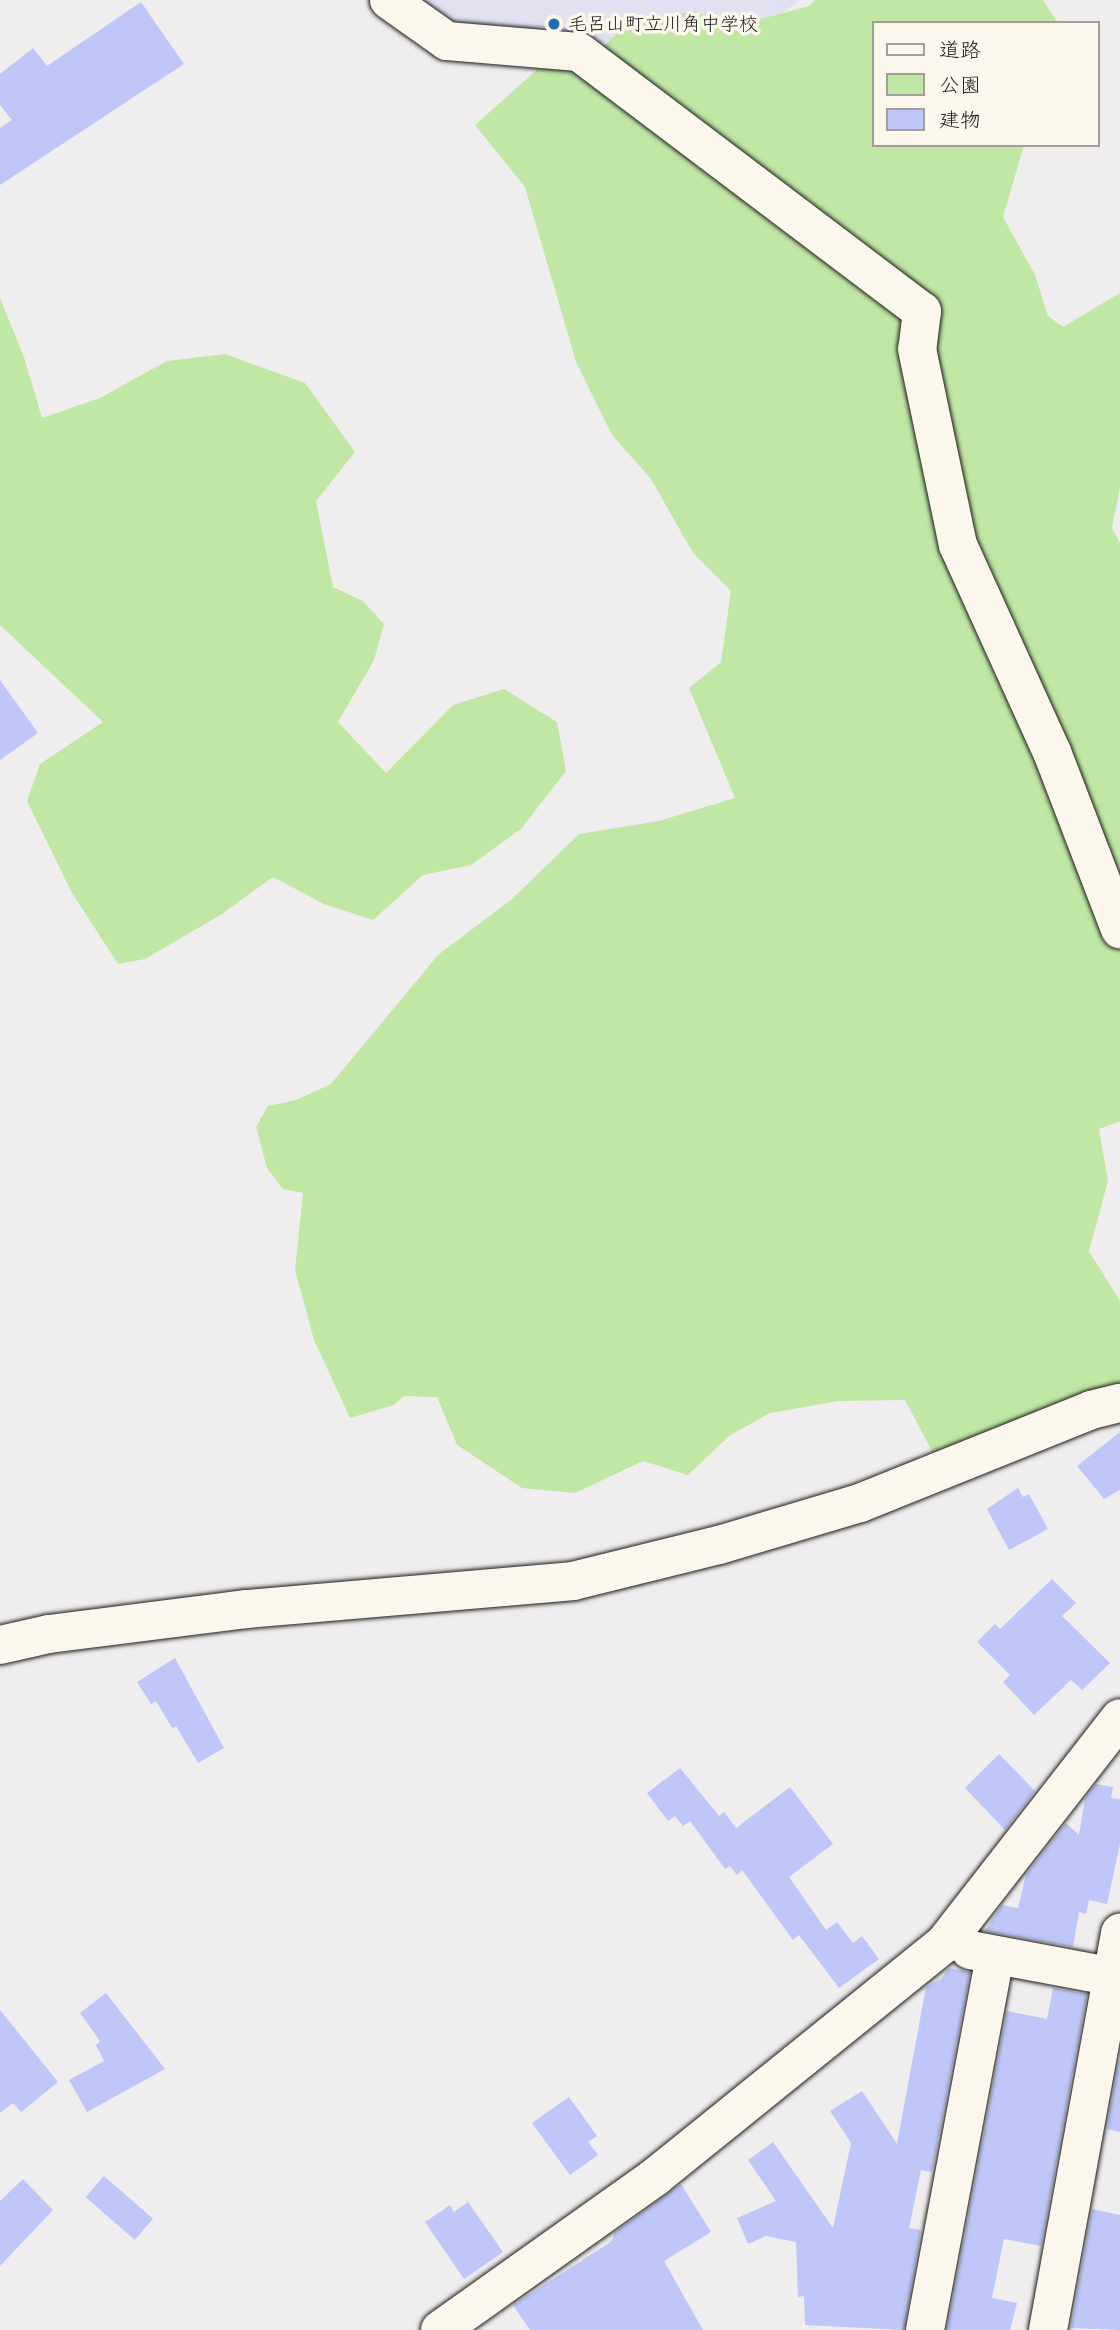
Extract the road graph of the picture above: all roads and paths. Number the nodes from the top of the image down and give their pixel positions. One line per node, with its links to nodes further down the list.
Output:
1 (388, 0): 2 (street)
2 (1120, 929)
3 (1120, 1403): 4 (street)
4 (0, 1645)
5 (1120, 1717): 7 (street)
6 (1120, 1932): 9 (street)
7 (944, 1944): 8 (street); 10 (street)
8 (995, 1955): 9 (street); 11 (street)
9 (1116, 1977): 12 (street)
10 (440, 2330)
11 (925, 2330)
12 (1048, 2330)

